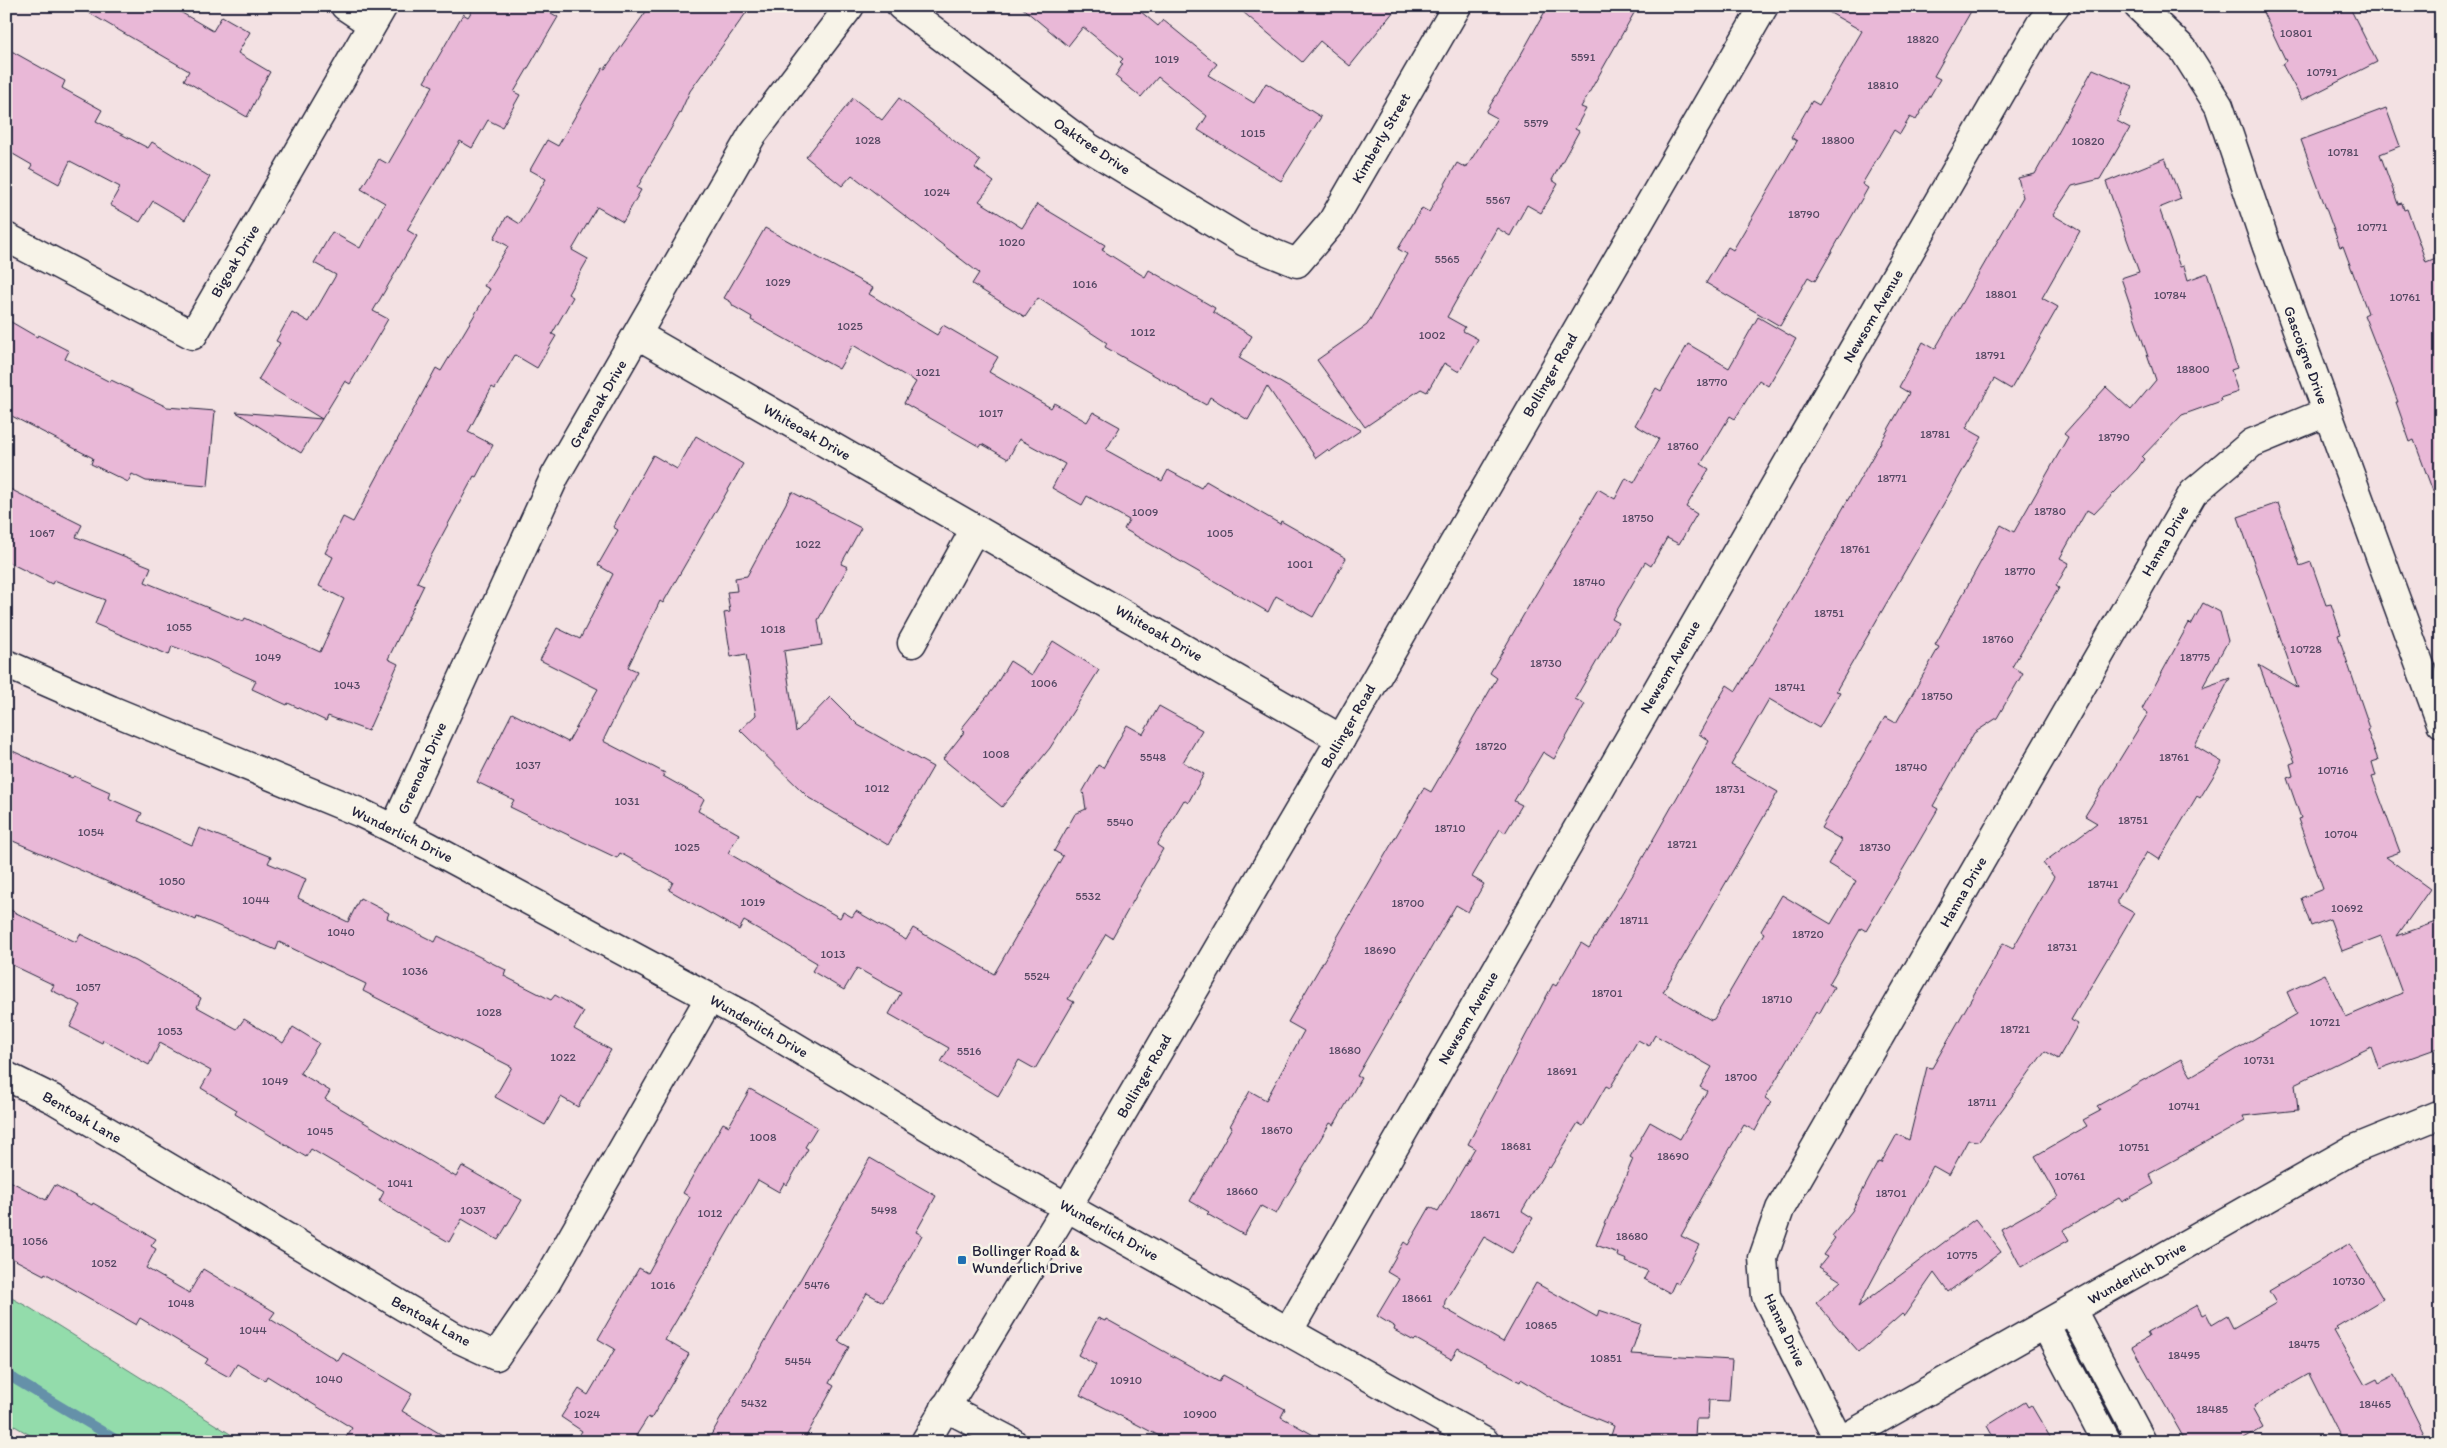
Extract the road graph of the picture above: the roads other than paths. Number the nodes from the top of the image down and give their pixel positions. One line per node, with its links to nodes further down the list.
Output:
1 (345, 6): 8 (street)
2 (850, 6): 11 (street, Greenoak Drive)
3 (901, 6): 10 (street, Oaktree Drive)
4 (1457, 6): 10 (street, Kimberly Street)
5 (1764, 6): 17 (street, Bollinger Road)
6 (2056, 6): 25 (street, Newsom Avenue)
7 (2138, 6): 12 (street, Gascoigne Drive)
8 (378, 15): 9 (street, Bigoak Drive)
9 (6, 237)
10 (1297, 263)
11 (638, 335): 13 (street, Whiteoak Drive); 18 (street, Greenoak Drive)
12 (2327, 412): 16 (street, Gascoigne Drive); 27 (street, Hanna Drive)
13 (975, 529): 14 (street); 17 (street, Whiteoak Drive)
14 (912, 643)
15 (6, 664): 18 (street, Wunderlich Drive)
16 (2441, 723)
17 (1341, 739): 22 (street, Bollinger Road)
18 (394, 829): 19 (street, Wunderlich Drive)
19 (710, 998): 20 (street, Bentoak Lane); 22 (street, Wunderlich Drive)
20 (6, 1076)
21 (2441, 1114): 23 (street, Wunderlich Drive)
22 (1067, 1207): 25 (street, Wunderlich Drive); 26 (street, Bollinger Road)
23 (2072, 1310): 24 (street, Wunderlich Drive); 32 (street)
24 (2046, 1326): 27 (street, Wunderlich Drive); 31 (street)
25 (1289, 1330): 30 (street, Wunderlich Drive)
26 (945, 1407): 28 (street, Bollinger Road); 29 (street)
27 (1838, 1441)
28 (925, 1442)
29 (1012, 1442)
30 (1484, 1442)
31 (2107, 1442)
32 (2142, 1442)

